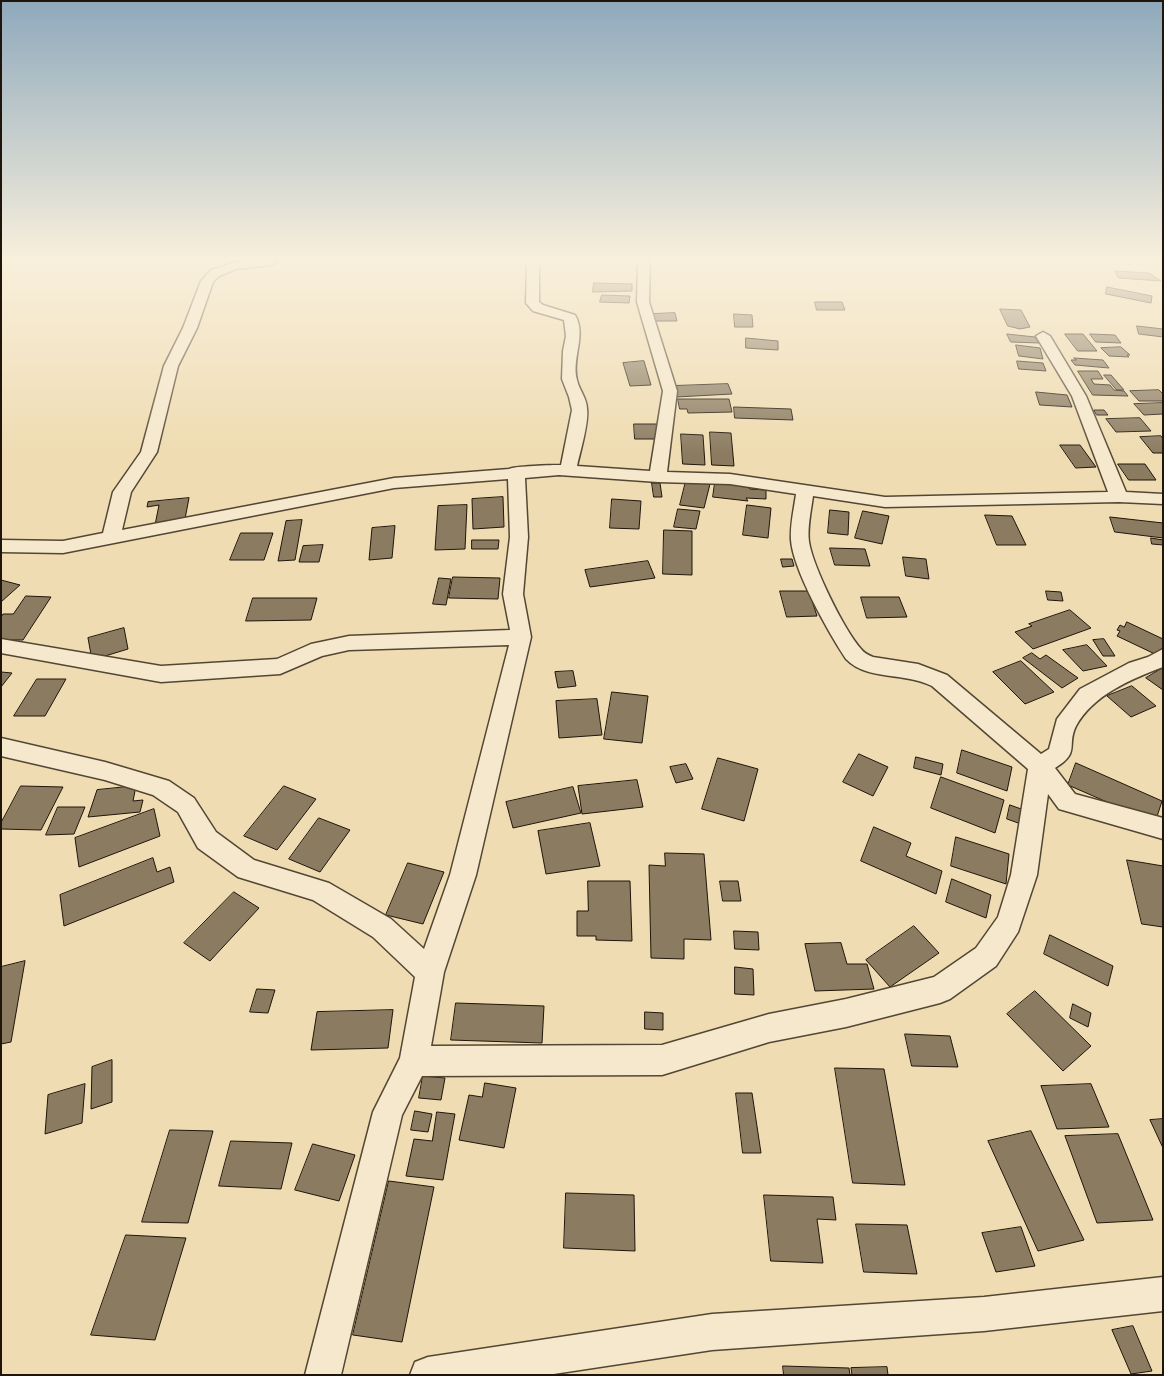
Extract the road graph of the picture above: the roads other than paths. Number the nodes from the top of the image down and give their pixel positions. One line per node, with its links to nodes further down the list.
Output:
1 (191, 325): 11 (street)
2 (571, 325): 5 (street)
3 (650, 325): 7 (street)
4 (1043, 336): 9 (street)
5 (568, 470): 6 (street); 7 (street)
6 (516, 472): 11 (street); 13 (street)
7 (658, 477): 8 (street)
8 (805, 489): 9 (street); 17 (street)
9 (1119, 497): 10 (street)
10 (1163, 498)
11 (111, 538): 12 (street)
12 (1, 546)
13 (521, 637): 14 (street); 19 (street)
14 (2, 646)
15 (1163, 656): 17 (street)
16 (1, 747): 19 (street)
17 (1040, 766): 18 (street); 20 (street)
18 (1163, 829)
19 (430, 972): 20 (street)
20 (414, 1061): 22 (street)
21 (1163, 1294): 23 (street)
22 (323, 1375)
23 (428, 1375)

